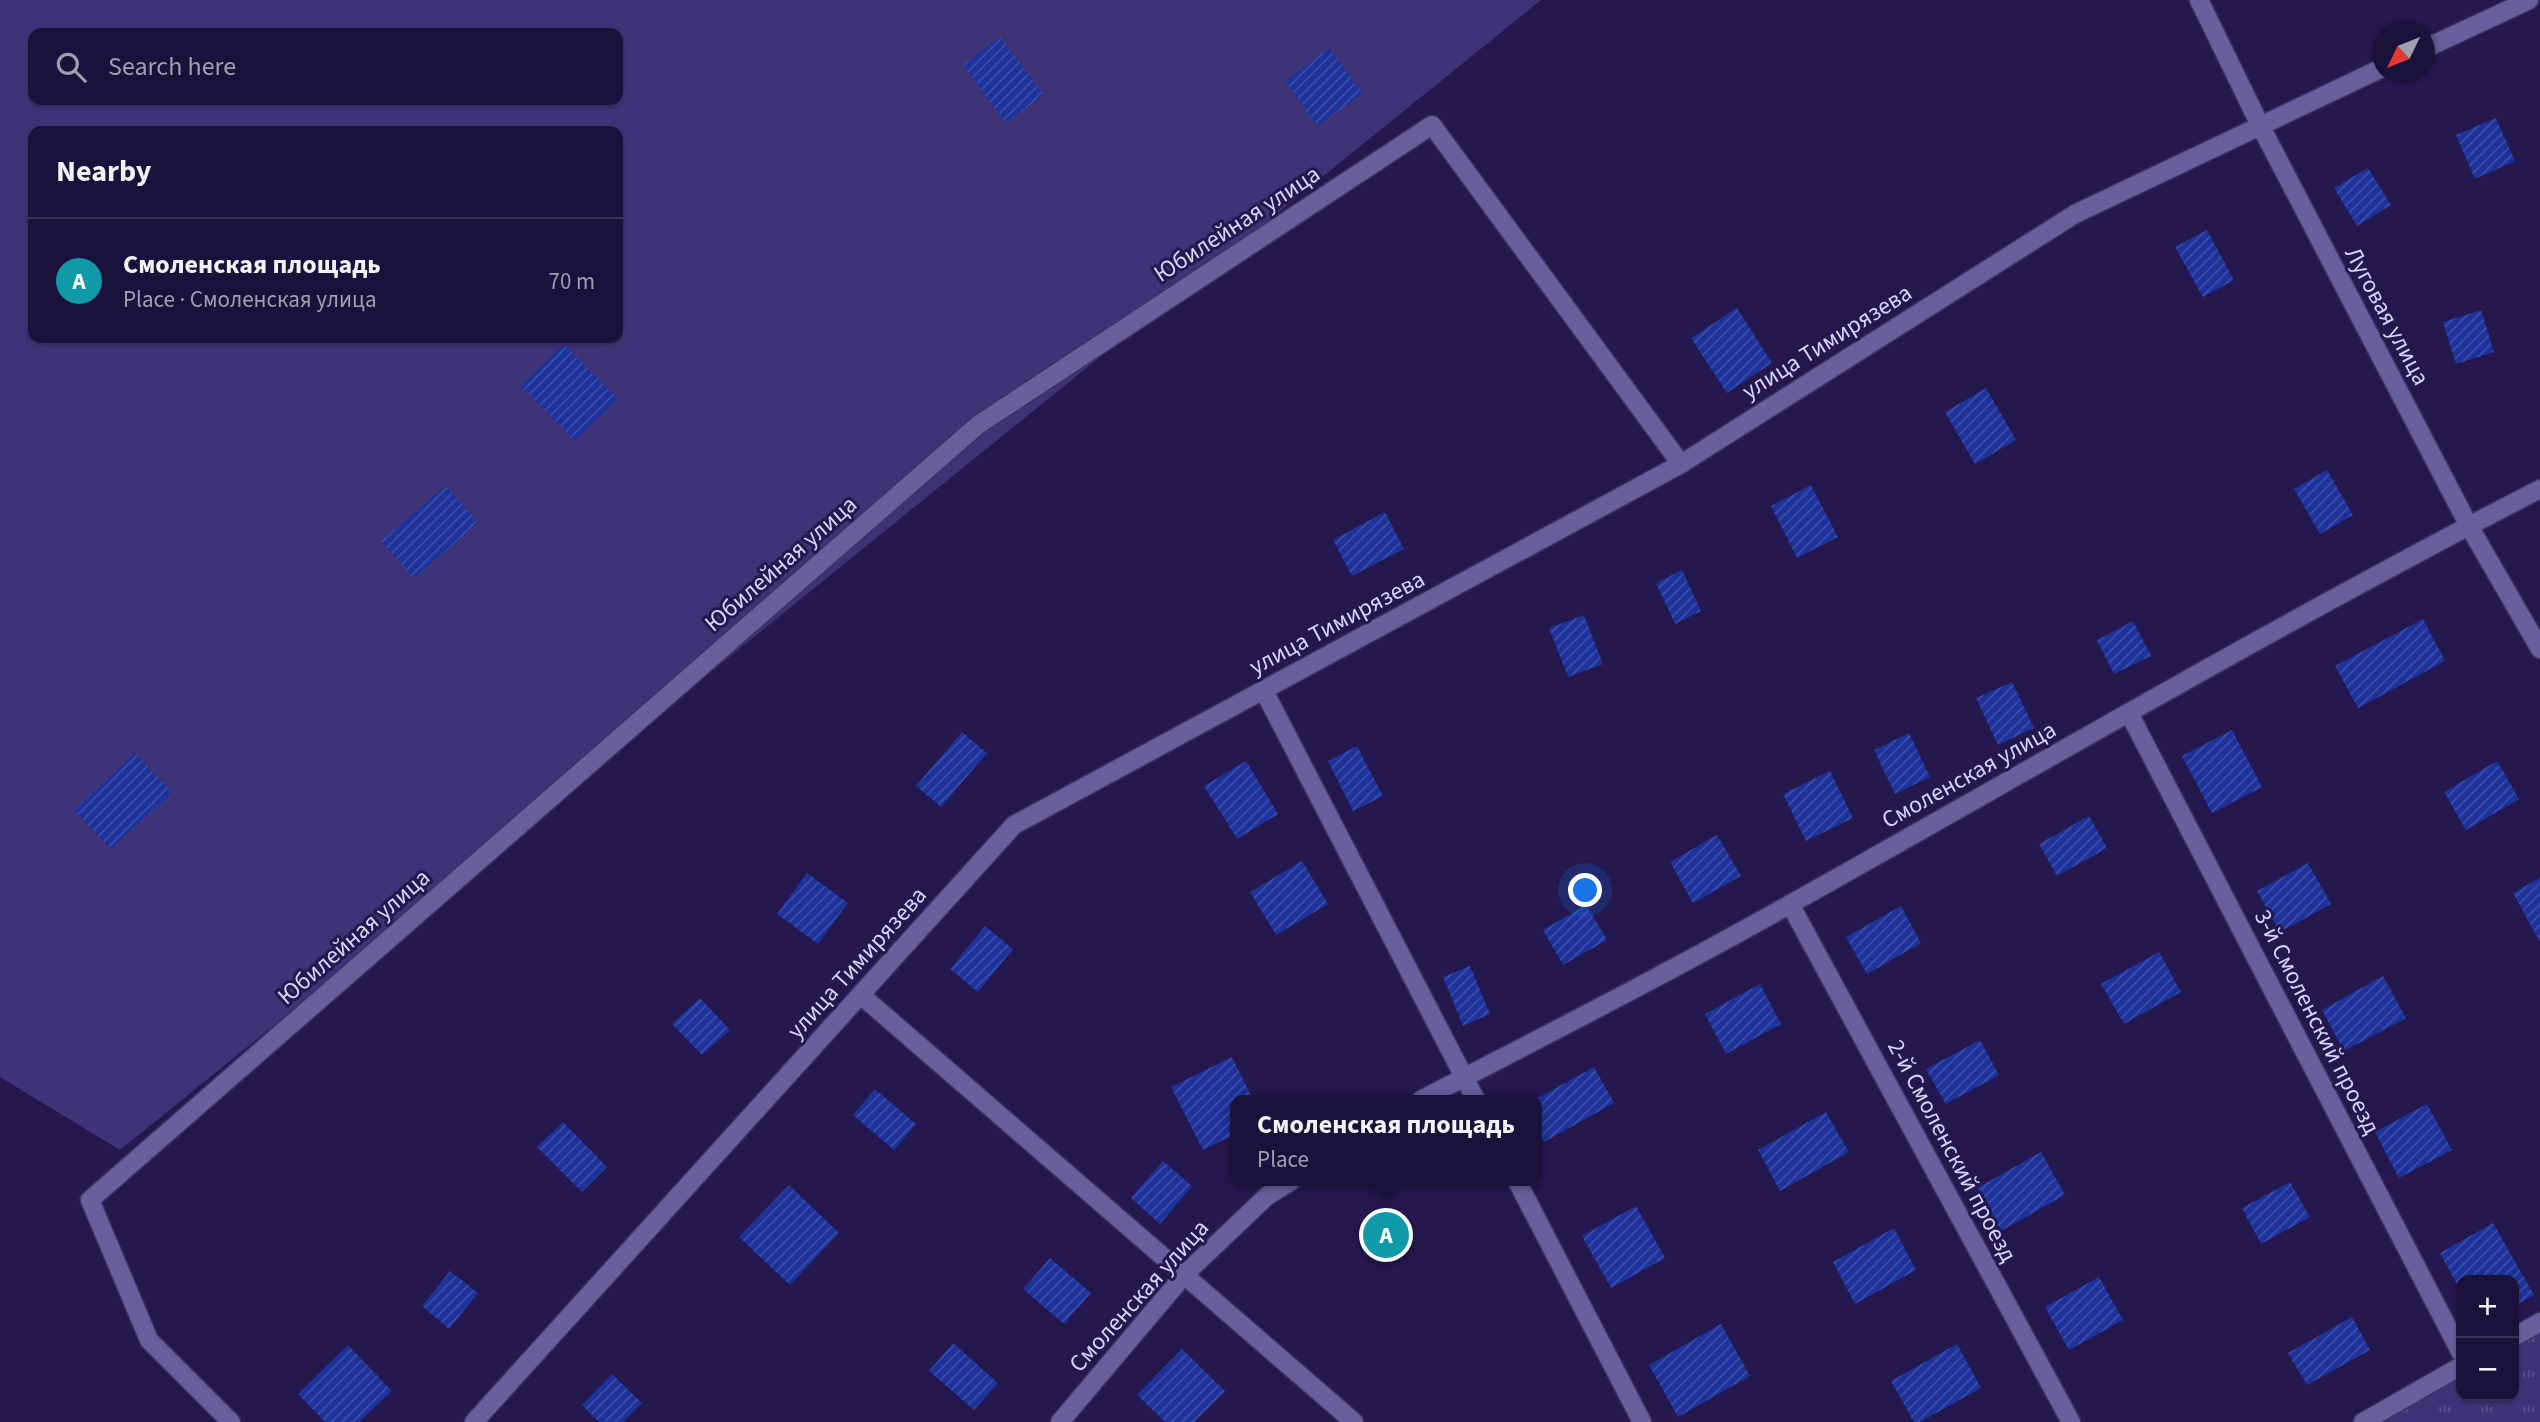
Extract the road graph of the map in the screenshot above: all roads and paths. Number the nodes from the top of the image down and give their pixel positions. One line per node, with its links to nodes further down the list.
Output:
1 (2199, 0): 5 (street, Луговая улица)
2 (2529, 0): 3 (street)
3 (2435, 44)
4 (2372, 73): 5 (street, улица Тимирязева)
5 (2260, 125): 6 (street, улица Тимирязева); 8 (street, Луговая улица)
6 (1681, 464): 10 (street, улица Тимирязева); 24 (street, Юбилейная улица)
7 (2540, 489): 8 (street, Смоленская улица)
8 (2469, 526): 9 (street, Луговая улица); 11 (street, Смоленская улица)
9 (2540, 649)
10 (1264, 691): 13 (street, улица Тимирязева); 14 (street)
11 (2129, 713): 12 (street, Смоленская улица); 22 (street, 3-й Смоленский проезд)
12 (1790, 904): 14 (street, Смоленская улица); 29 (street, 2-й Смоленский проезд)
13 (862, 996): 19 (street); 25 (street, улица Тимирязева)
14 (1464, 1077): 15 (street, Смоленская улица); 16 (street)
15 (1430, 1095)
16 (1473, 1095)
17 (1283, 1186): 19 (street, Смоленская улица)
18 (1520, 1186): 28 (street)
19 (1185, 1274): 26 (street, Смоленская улица); 27 (street)
20 (2540, 1322): 21 (street)
21 (2519, 1334)
22 (2456, 1343)
23 (2456, 1369): 30 (street)
24 (230, 1422)
25 (474, 1422)
26 (1060, 1422)
27 (1354, 1422)
28 (1642, 1422)
29 (2071, 1422)
30 (2363, 1422)

